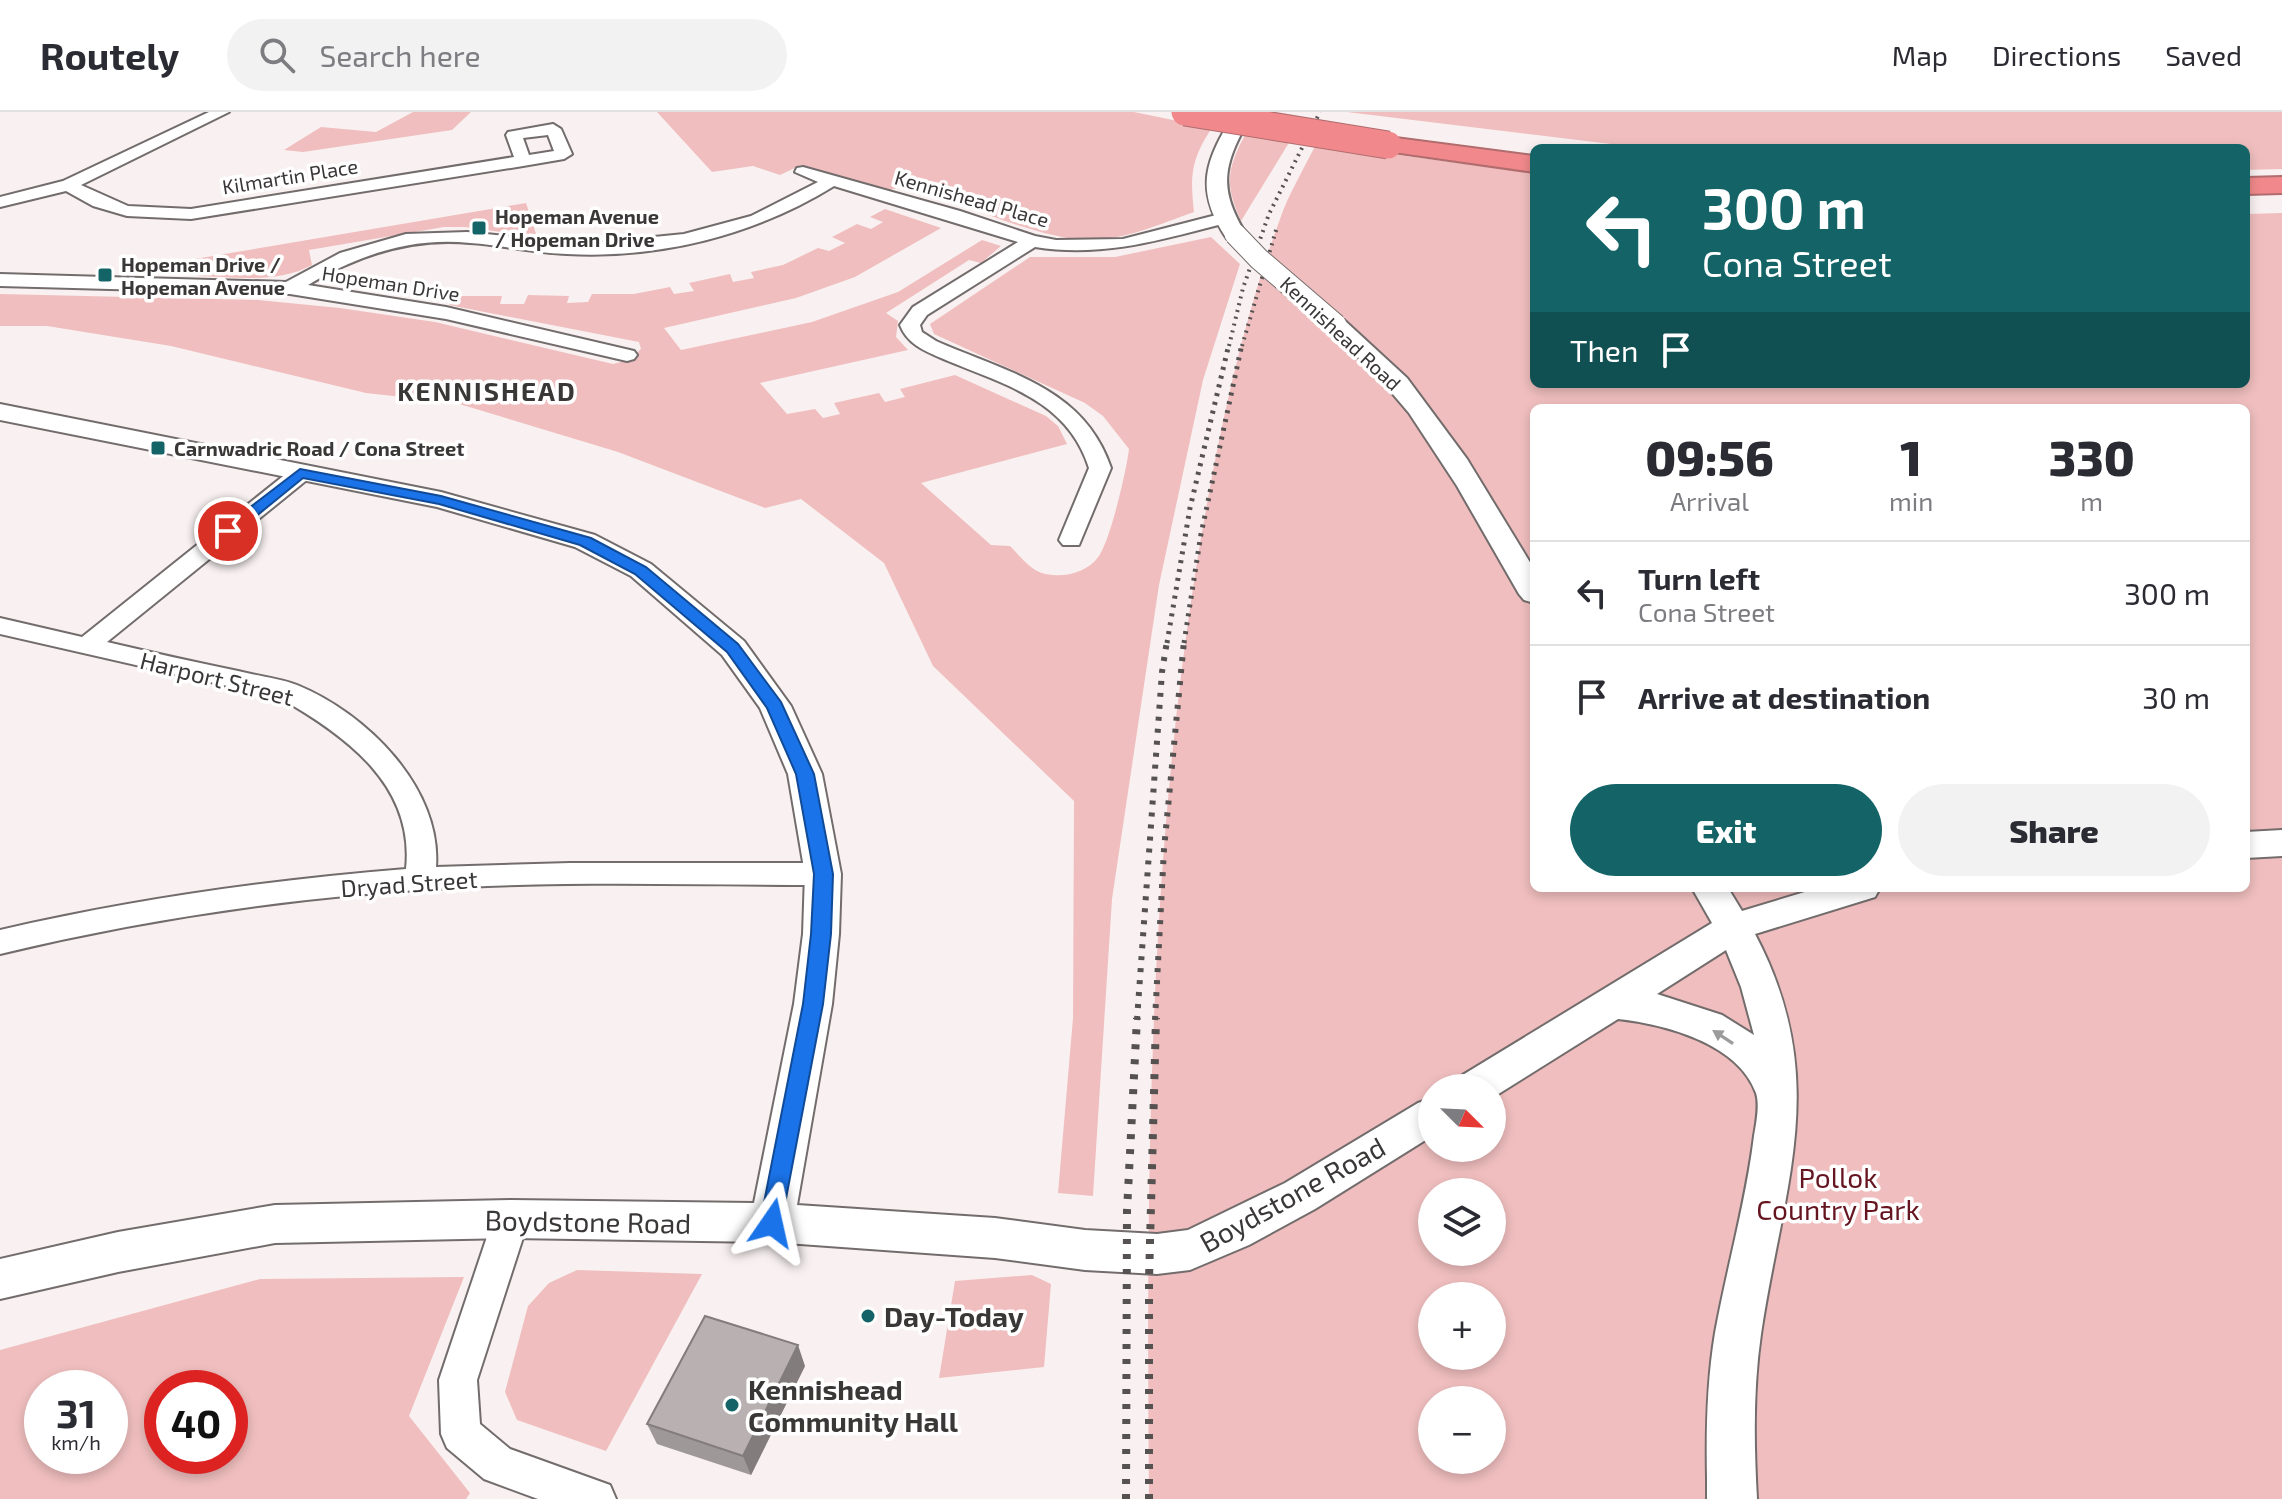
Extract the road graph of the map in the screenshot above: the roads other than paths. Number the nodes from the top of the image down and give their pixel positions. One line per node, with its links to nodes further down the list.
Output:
1 (221, 112): 11 (street)
2 (1185, 112): 5 (highway, bridge)
3 (1244, 112): 17 (street)
4 (1265, 112): 5 (highway)
5 (1390, 139): 6 (highway); 8 (highway)
6 (1530, 151)
7 (523, 161): 11 (street, Kilmartin Place)
8 (1530, 163)
9 (803, 172): 10 (street, Kennishead Place)
10 (833, 180): 18 (street, Kennishead Place); 20 (street)
11 (69, 185): 16 (street)
12 (2282, 185): 13 (highway)
13 (2250, 186)
14 (2250, 200): 15 (highway)
15 (2282, 200)
16 (0, 202)
17 (1230, 226): 18 (street, Kennishead Place); 25 (street, Kennishead Road, bridge)
18 (1032, 241): 24 (street)
19 (0, 280): 20 (street, Hopeman Drive)
20 (290, 288): 21 (street, Hopeman Drive)
21 (627, 355)
22 (0, 412): 23 (street)
23 (300, 474): 27 (street); 30 (street)
24 (1071, 540)
25 (1530, 587)
26 (0, 626): 27 (street, Harport Street)
27 (85, 647): 31 (street, Harport Street)
28 (2282, 843): 29 (street)
29 (2250, 845)
30 (823, 874): 31 (street, Dryad Street); 41 (street)
31 (420, 879): 35 (street, Dryad Street)
32 (1712, 892): 34 (street)
33 (1849, 892): 34 (street)
34 (1734, 927): 36 (street); 38 (street)
35 (0, 942)
36 (1613, 1003): 37 (street); 38 (street, one-way to 36)
37 (1498, 1074)
38 (1777, 1092): 44 (street)
39 (1418, 1124): 41 (street, Boydstone Road)
40 (511, 1219): 41 (street, Boydstone Road); 42 (street, Boydstone Road); 43 (street)
41 (772, 1223)
42 (0, 1279)
43 (596, 1499)
44 (1732, 1499)

